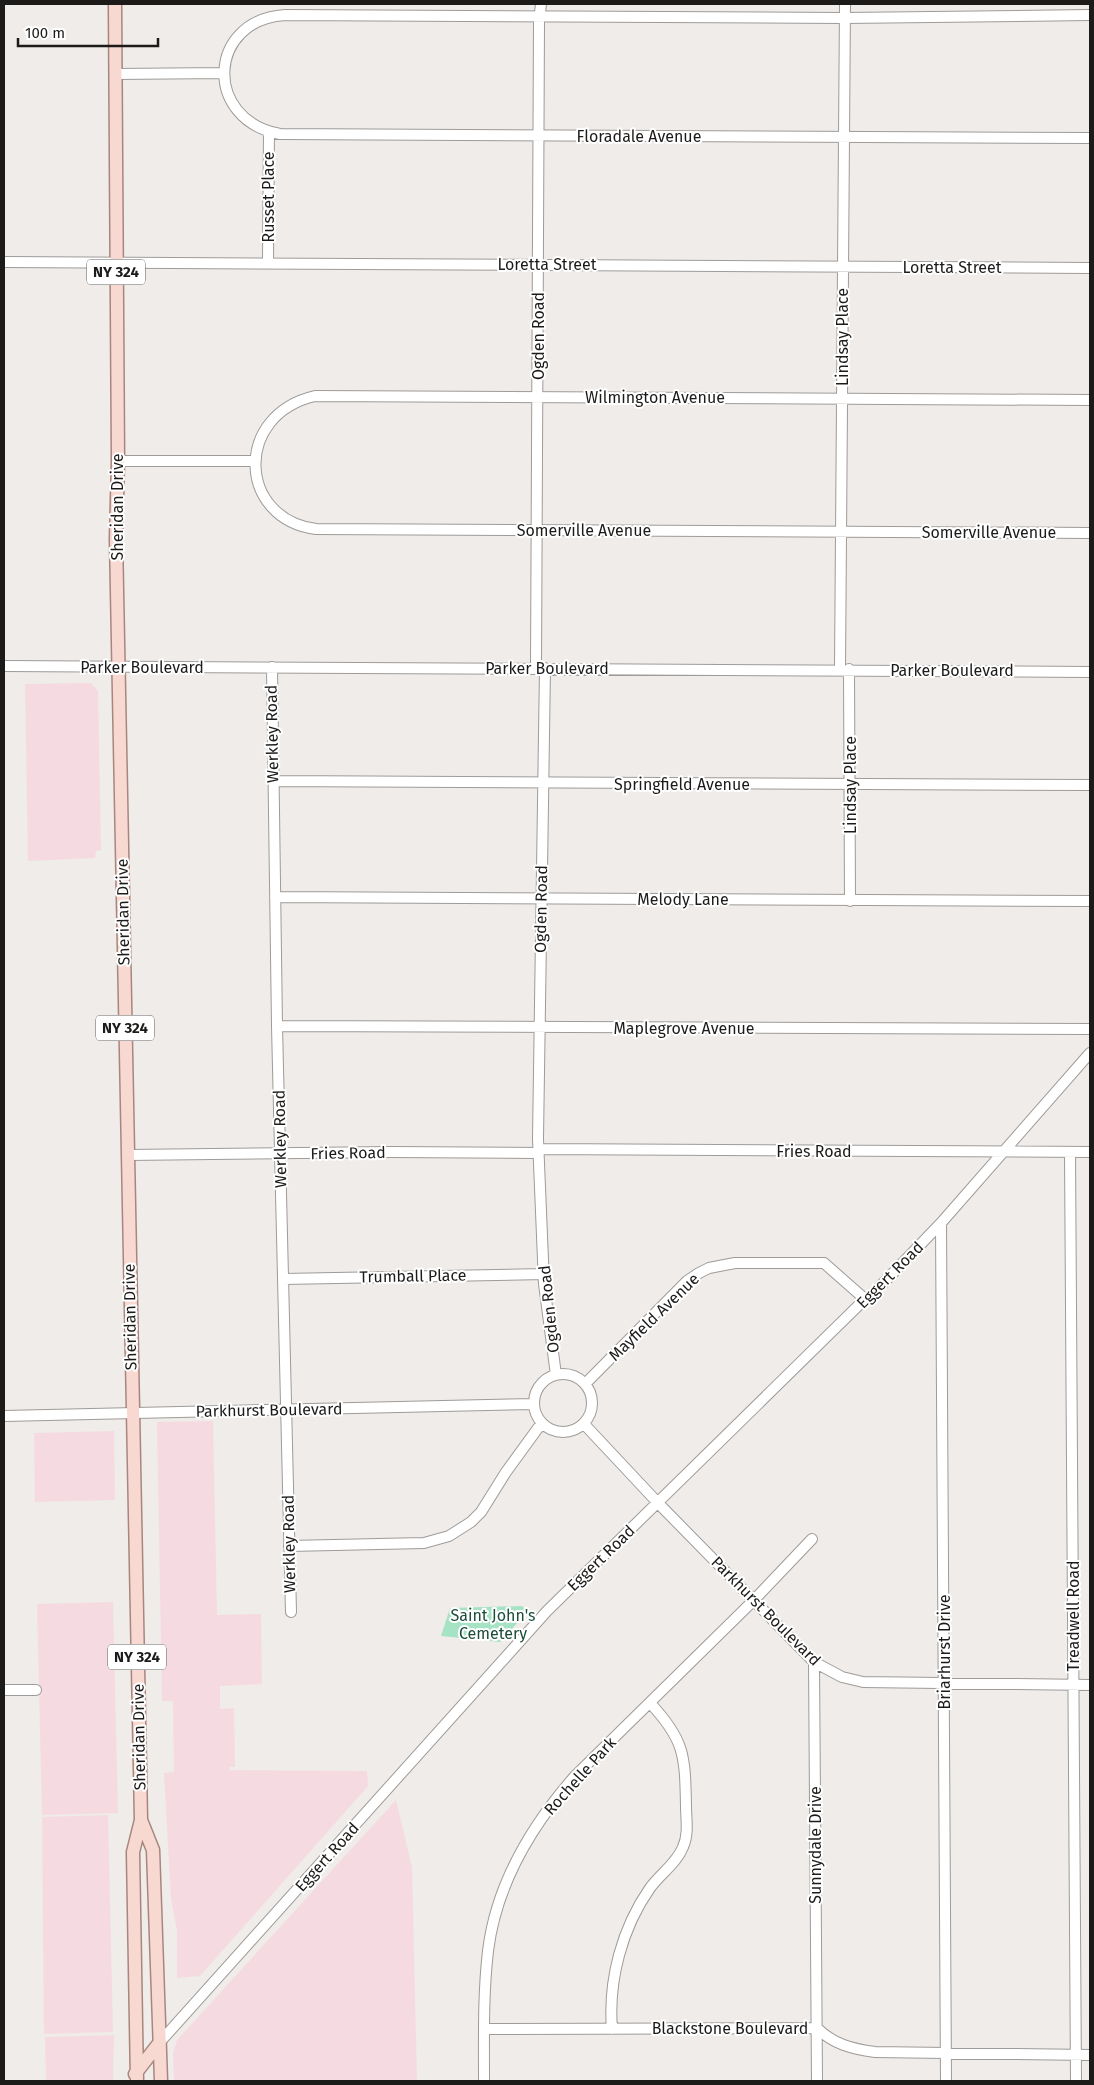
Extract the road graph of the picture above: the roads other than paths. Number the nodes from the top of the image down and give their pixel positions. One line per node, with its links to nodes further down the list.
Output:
1 (115, 4): 8 (main road, Sheridan Drive / NY 324)
2 (541, 4): 5 (street, Ogden Road)
3 (845, 4): 6 (street, Lindsay Place)
4 (1090, 15): 6 (street)
5 (540, 16): 6 (street); 7 (street); 10 (street, Ogden Road)
6 (845, 18): 11 (street, Lindsay Place)
7 (223, 73): 8 (street); 9 (street, Floradale Avenue)
8 (115, 74): 14 (main road, Sheridan Drive / NY 324)
9 (268, 132): 10 (street, Floradale Avenue); 15 (street, Russet Place)
10 (539, 135): 11 (street, Floradale Avenue); 16 (street, Ogden Road)
11 (844, 137): 12 (street, Floradale Avenue); 17 (street, Lindsay Place)
12 (1090, 138)
13 (4, 262): 14 (street, Loretta Street)
14 (116, 262): 15 (street, Loretta Street); 22 (main road, Sheridan Drive / NY 324)
15 (268, 262): 16 (street, Loretta Street)
16 (538, 264): 17 (street, Loretta Street); 19 (street, Ogden Road)
17 (843, 267): 18 (street, Loretta Street); 20 (street, Lindsay Place)
18 (1090, 268)
19 (538, 397): 20 (street, Wilmington Avenue); 23 (street, Wilmington Avenue); 24 (street, Ogden Road)
20 (842, 399): 21 (street, Wilmington Avenue); 25 (street, Lindsay Place)
21 (1090, 400)
22 (118, 460): 23 (street); 28 (main road, Sheridan Drive / NY 324)
23 (255, 461): 24 (street, Somerville Avenue)
24 (537, 530): 25 (street, Somerville Avenue); 30 (street, Ogden Road)
25 (841, 531): 26 (street, Somerville Avenue); 31 (street, Lindsay Place)
26 (1090, 533)
27 (4, 666): 28 (street, Parker Boulevard)
28 (118, 667): 29 (street, Parker Boulevard); 50 (main road, Sheridan Drive / NY 324)
29 (272, 667): 30 (street, Parker Boulevard); 33 (street, Werkley Road)
30 (540, 668): 31 (street, Parker Boulevard); 34 (street, Ogden Road)
31 (844, 669): 32 (street, Parker Boulevard); 35 (street, Lindsay Place)
32 (1090, 672)
33 (273, 781): 34 (street, Springfield Avenue); 37 (street, Werkley Road)
34 (543, 783): 35 (street, Springfield Avenue); 38 (street, Ogden Road)
35 (850, 784): 36 (street, Springfield Avenue); 39 (street, Lindsay Place)
36 (1090, 785)
37 (275, 896): 38 (street, Melody Lane); 41 (street, Werkley Road)
38 (542, 898): 39 (street, Melody Lane); 42 (street, Ogden Road)
39 (850, 900): 40 (street, Melody Lane)
40 (1090, 901)
41 (277, 1026): 42 (street, Maplegrove Avenue); 49 (street, Werkley Road)
42 (540, 1028): 43 (street, Maplegrove Avenue); 45 (street, Ogden Road)
43 (1090, 1029)
44 (1090, 1053): 46 (street, Eggert Road)
45 (539, 1151): 46 (street, Fries Road); 49 (street, Fries Road); 52 (street, Ogden Road)
46 (1004, 1151): 47 (street, Fries Road); 51 (street, Eggert Road)
47 (1070, 1152): 48 (street, Fries Road); 70 (street, Treadwell Road)
48 (1090, 1152)
49 (280, 1153): 50 (street, Fries Road); 53 (street, Werkley Road)
50 (127, 1155): 59 (main road, Sheridan Drive / NY 324)
51 (941, 1223): 54 (street, Eggert Road); 69 (street, Briarhurst Drive)
52 (544, 1274): 53 (street, Trumball Place); 55 (street, Ogden Road)
53 (283, 1279): 58 (street, Werkley Road)
54 (866, 1300): 56 (street, Mayfield Avenue); 63 (street, Eggert Road)
55 (556, 1375): 56 (street); 57 (street)
56 (585, 1384): 61 (street)
57 (534, 1404): 58 (street, Parkhurst Boulevard); 62 (street)
58 (286, 1411): 59 (street, Parkhurst Boulevard); 65 (street, Werkley Road)
59 (132, 1412): 60 (street, Parkhurst Boulevard); 75 (main road, Sheridan Drive / NY 324)
60 (4, 1416)
61 (584, 1424): 62 (street); 63 (street, Parkhurst Boulevard)
62 (543, 1425): 65 (street)
63 (658, 1503): 66 (street, Parkhurst Boulevard); 79 (street, Eggert Road)
64 (812, 1539): 66 (street, Rochelle Park)
65 (289, 1546): 67 (street, Werkley Road)
66 (753, 1600): 68 (street, Parkhurst Boulevard); 74 (street, Rochelle Park)
67 (291, 1612)
68 (814, 1662): 69 (street, Parkhurst Boulevard); 77 (street, Sunnydale Drive)
69 (944, 1684): 70 (street, Parkhurst Boulevard); 80 (street, Briarhurst Drive)
70 (1074, 1684): 71 (street, Parkhurst Boulevard); 81 (street, Treadwell Road)
71 (1090, 1685)
72 (4, 1690): 73 (street)
73 (36, 1690)
74 (650, 1703): 76 (street); 78 (street, Rochelle Park)
75 (140, 1820): 79 (main road, Sheridan Drive / NY 324); 83 (main road, Sheridan Drive / NY 324)
76 (612, 2028): 77 (street, Blackstone Boulevard); 78 (street, Blackstone Boulevard)
77 (816, 2028): 80 (street, Blackstone Boulevard); 86 (street)
78 (484, 2029): 85 (street, Rochelle Park)
79 (160, 2042): 83 (main road, Eggert Road); 84 (main road, Sheridan Drive / NY 324)
80 (946, 2053): 81 (street, Blackstone Boulevard); 87 (street, Briarhurst Drive)
81 (1076, 2055): 82 (street, Blackstone Boulevard); 88 (street, Treadwell Road)
82 (1090, 2055)
83 (135, 2078)
84 (161, 2081)
85 (484, 2081)
86 (817, 2081)
87 (946, 2081)
88 (1076, 2081)

